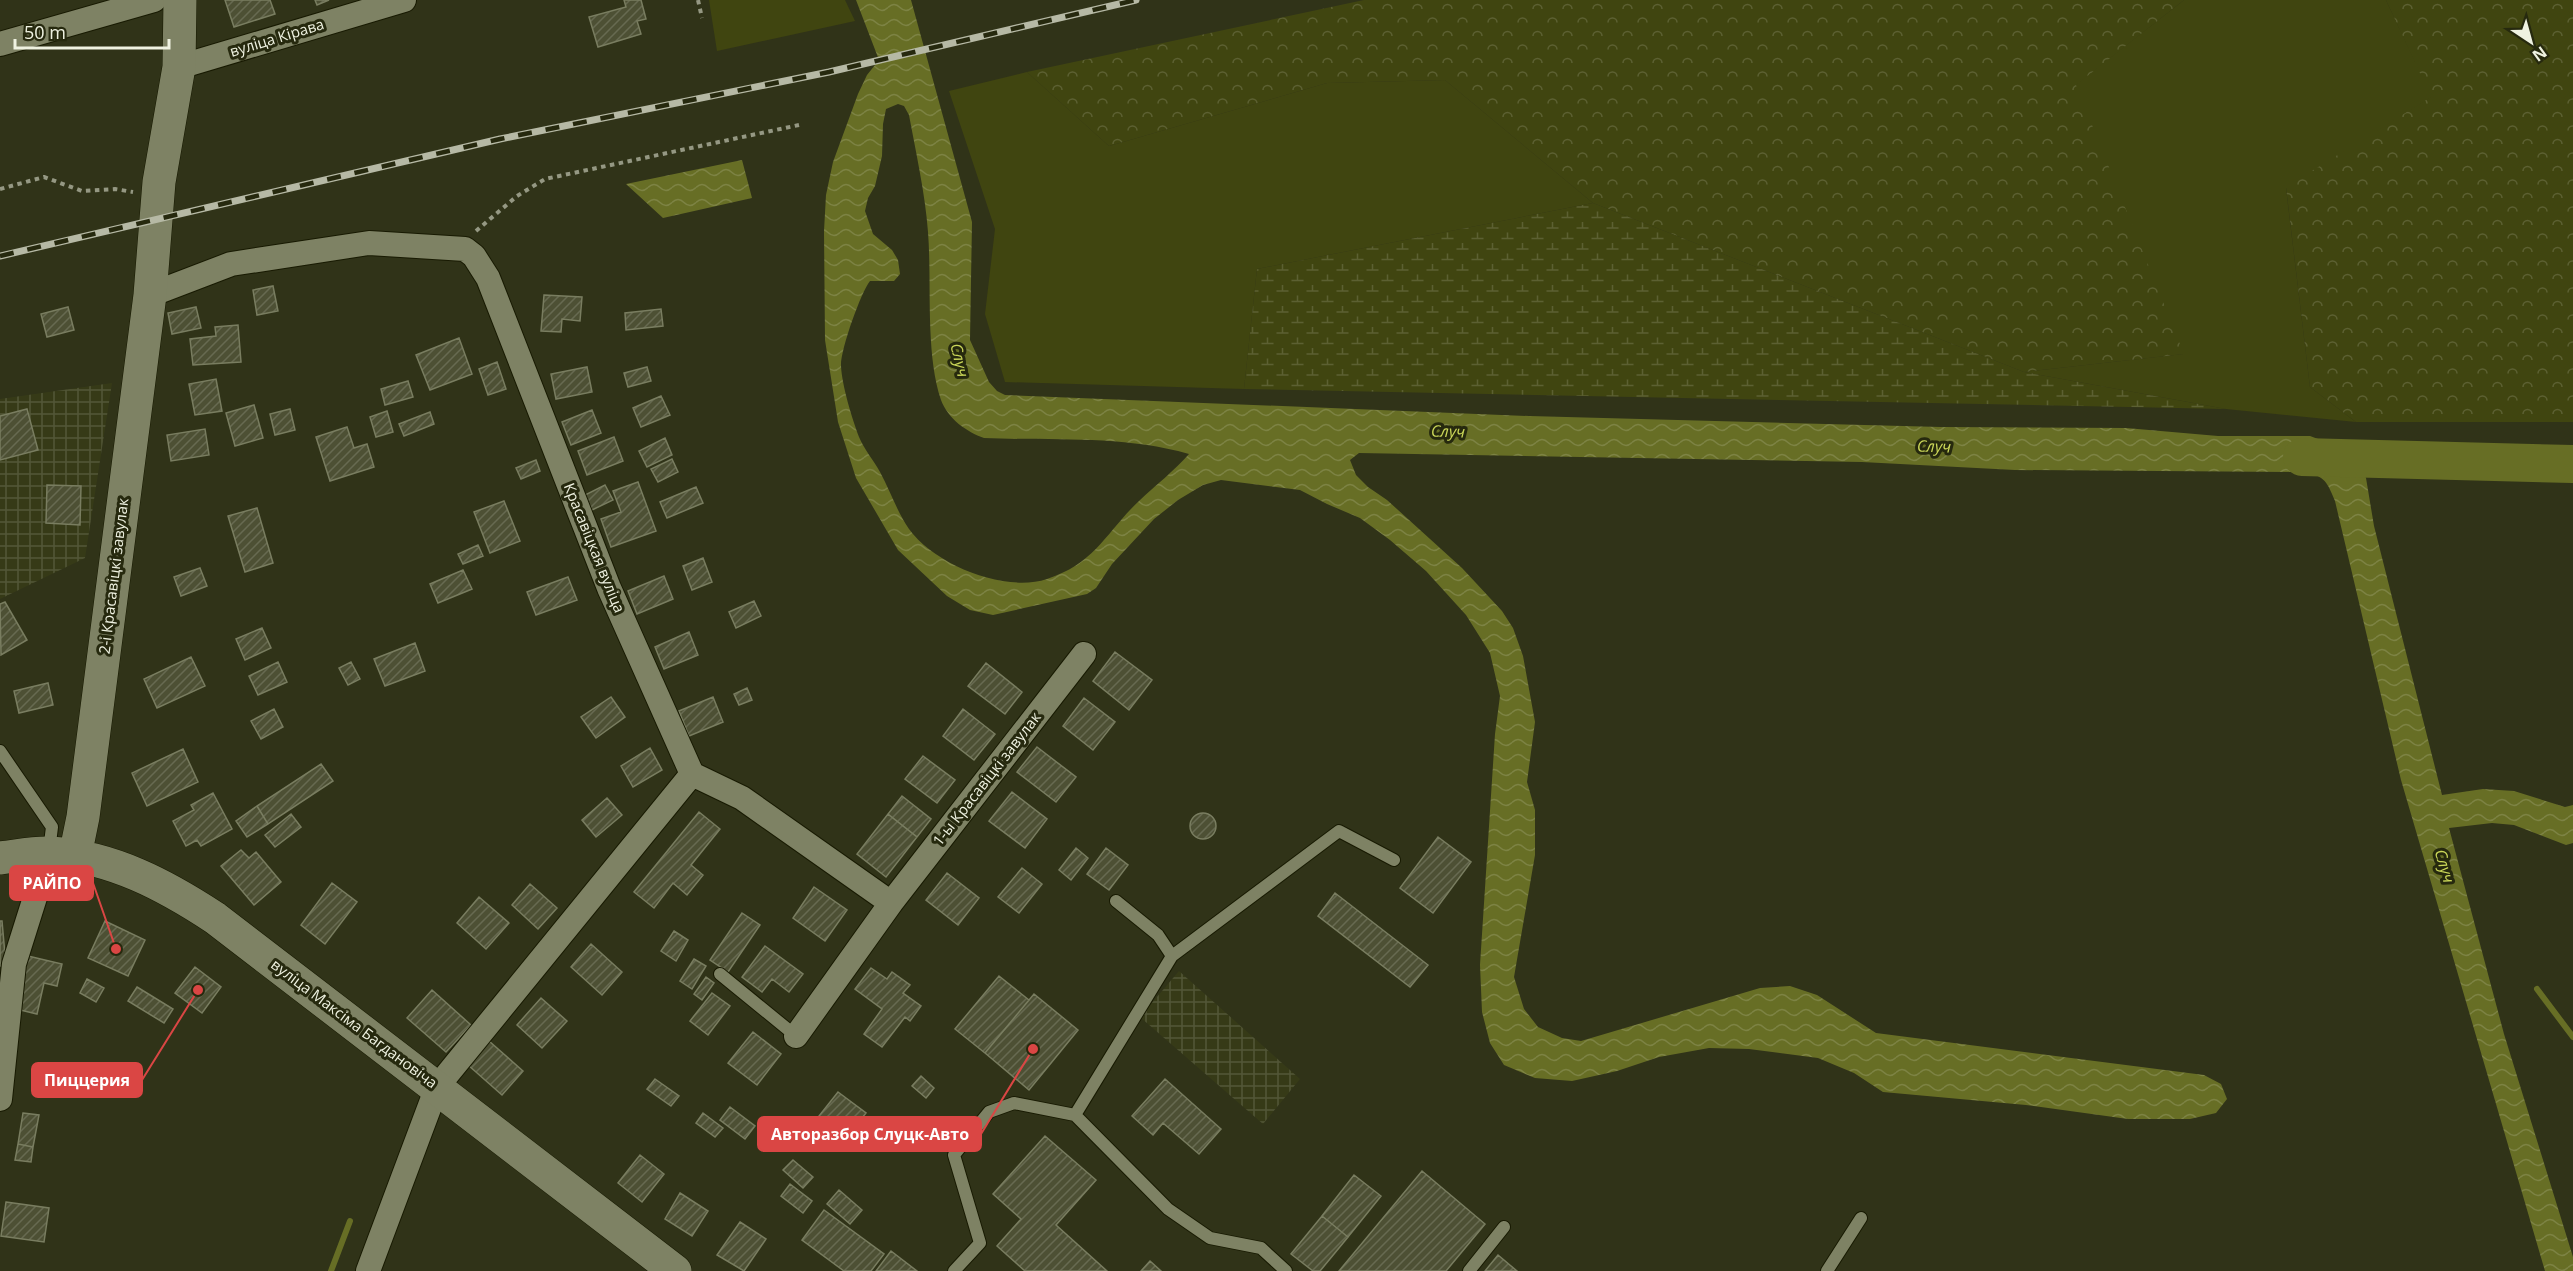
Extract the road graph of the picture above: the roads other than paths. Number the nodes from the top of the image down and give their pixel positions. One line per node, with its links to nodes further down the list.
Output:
1 (154, 0): 4 (street)
2 (180, 0): 5 (main road)
3 (404, 0): 5 (street, вуліца Кірава)
4 (0, 44)
5 (179, 67): 6 (main road, 2-і Красавіцкі завулак)
6 (150, 295): 9 (street, Красавіцкая вуліца); 10 (main road, 2-і Красавіцкі завулак)
7 (1084, 654): 14 (street, 1-ы Красавіцкі завулак)
8 (0, 752): 10 (lane)
9 (692, 774): 14 (street); 18 (street)
10 (62, 854): 11 (main road, вуліца Максіма Багдановіча); 18 (main road, вуліца Максіма Багдановіча); 19 (street)
11 (0, 858)
12 (1394, 860): 15 (lane)
13 (1116, 901): 15 (lane)
14 (891, 903): 17 (street, 1-ы Красавіцкі завулак)
15 (1172, 956): 20 (lane)
16 (720, 974): 17 (lane)
17 (796, 1036)
18 (437, 1087): 23 (street); 24 (main road, вуліца Максіма Багдановіча)
19 (0, 1100)
20 (1076, 1115): 25 (lane); 26 (lane)
21 (1862, 1218): 28 (lane)
22 (1504, 1227): 27 (lane)
23 (368, 1271)
24 (675, 1271)
25 (954, 1271)
26 (1286, 1271)
27 (1469, 1271)
28 (1827, 1271)

